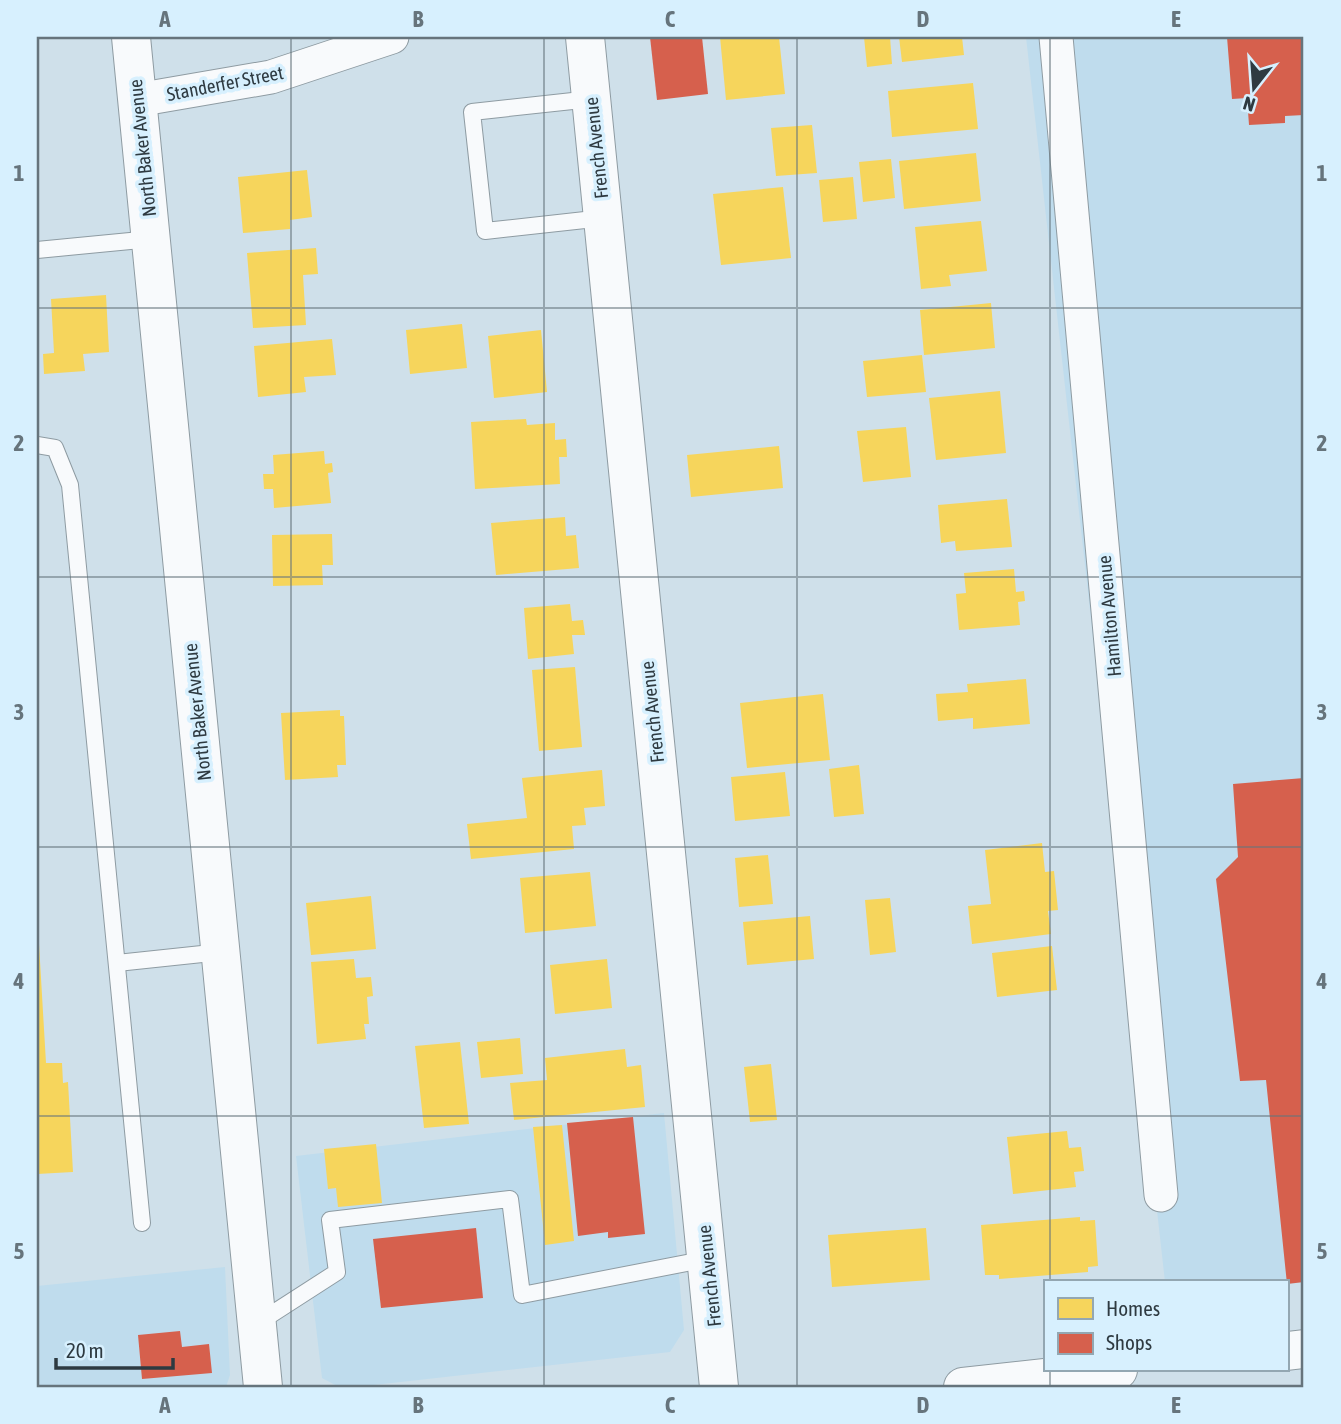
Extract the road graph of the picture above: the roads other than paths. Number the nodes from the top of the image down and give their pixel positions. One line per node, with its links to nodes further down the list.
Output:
1 (131, 37): 6 (street, North Baker Avenue)
2 (392, 37): 6 (street, Standerfer Street)
3 (585, 37): 5 (street, French Avenue)
4 (1056, 37): 13 (street, Hamilton Avenue)
5 (592, 99): 7 (street, French Avenue); 7 (lane)
6 (137, 100): 8 (street, North Baker Avenue)
7 (603, 218): 15 (street, French Avenue)
8 (151, 239): 9 (lane); 11 (street, North Baker Avenue)
9 (37, 250)
10 (37, 445): 12 (lane)
11 (221, 953): 12 (lane); 16 (street, North Baker Avenue)
12 (117, 963): 14 (lane)
13 (1161, 1195)
14 (142, 1223)
15 (707, 1259): 16 (lane); 19 (street, French Avenue)
16 (257, 1324): 18 (street, North Baker Avenue)
17 (1100, 1372): 20 (street)
18 (263, 1387)
19 (719, 1387)
20 (963, 1387)

